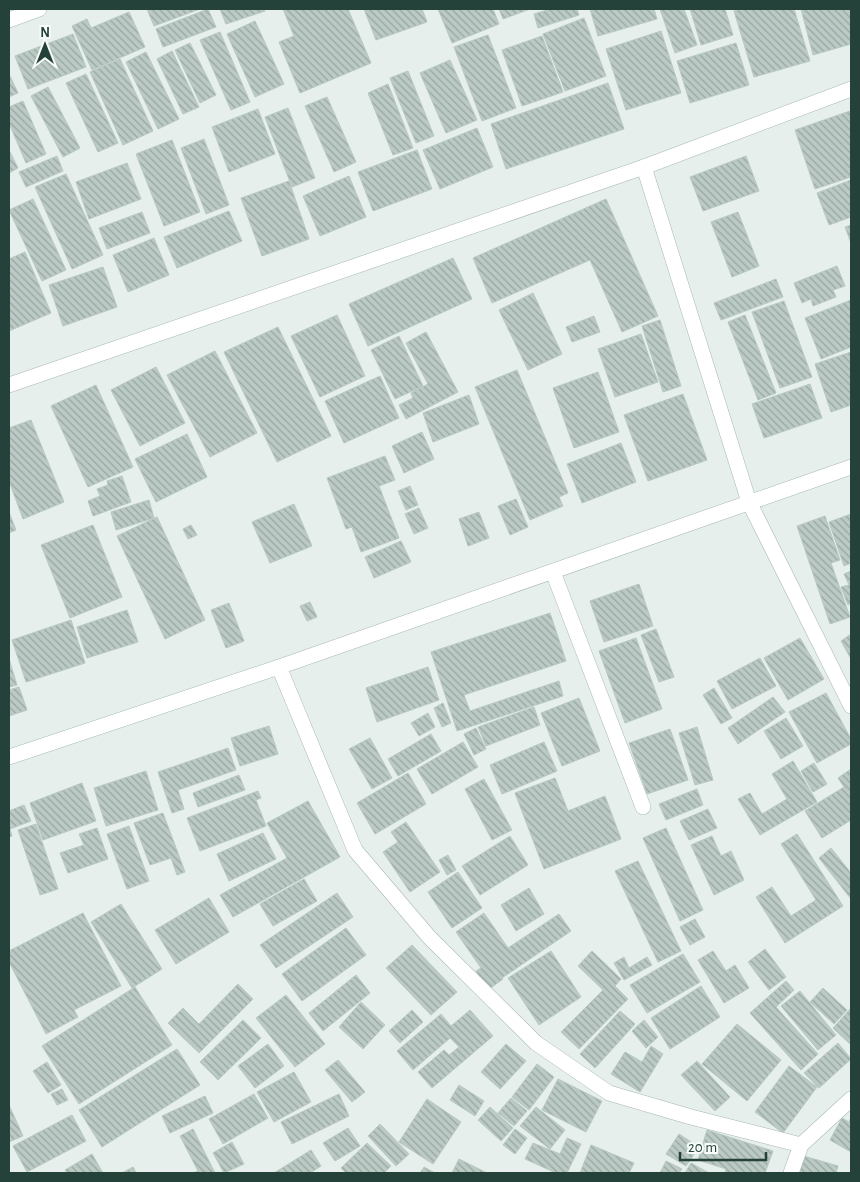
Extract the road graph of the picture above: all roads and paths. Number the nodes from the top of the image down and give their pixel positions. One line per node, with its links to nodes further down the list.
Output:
1 (40, 9): 2 (street)
2 (9, 20)
3 (851, 89): 4 (street)
4 (644, 167): 5 (street); 7 (street)
5 (9, 385)
6 (851, 467): 7 (street)
7 (749, 502): 8 (street); 10 (street)
8 (553, 572): 9 (street); 12 (street)
9 (279, 667): 11 (street); 14 (street)
10 (851, 706)
11 (9, 757)
12 (643, 807)
13 (851, 1099): 14 (street)
14 (801, 1145): 15 (street)
15 (791, 1173)

